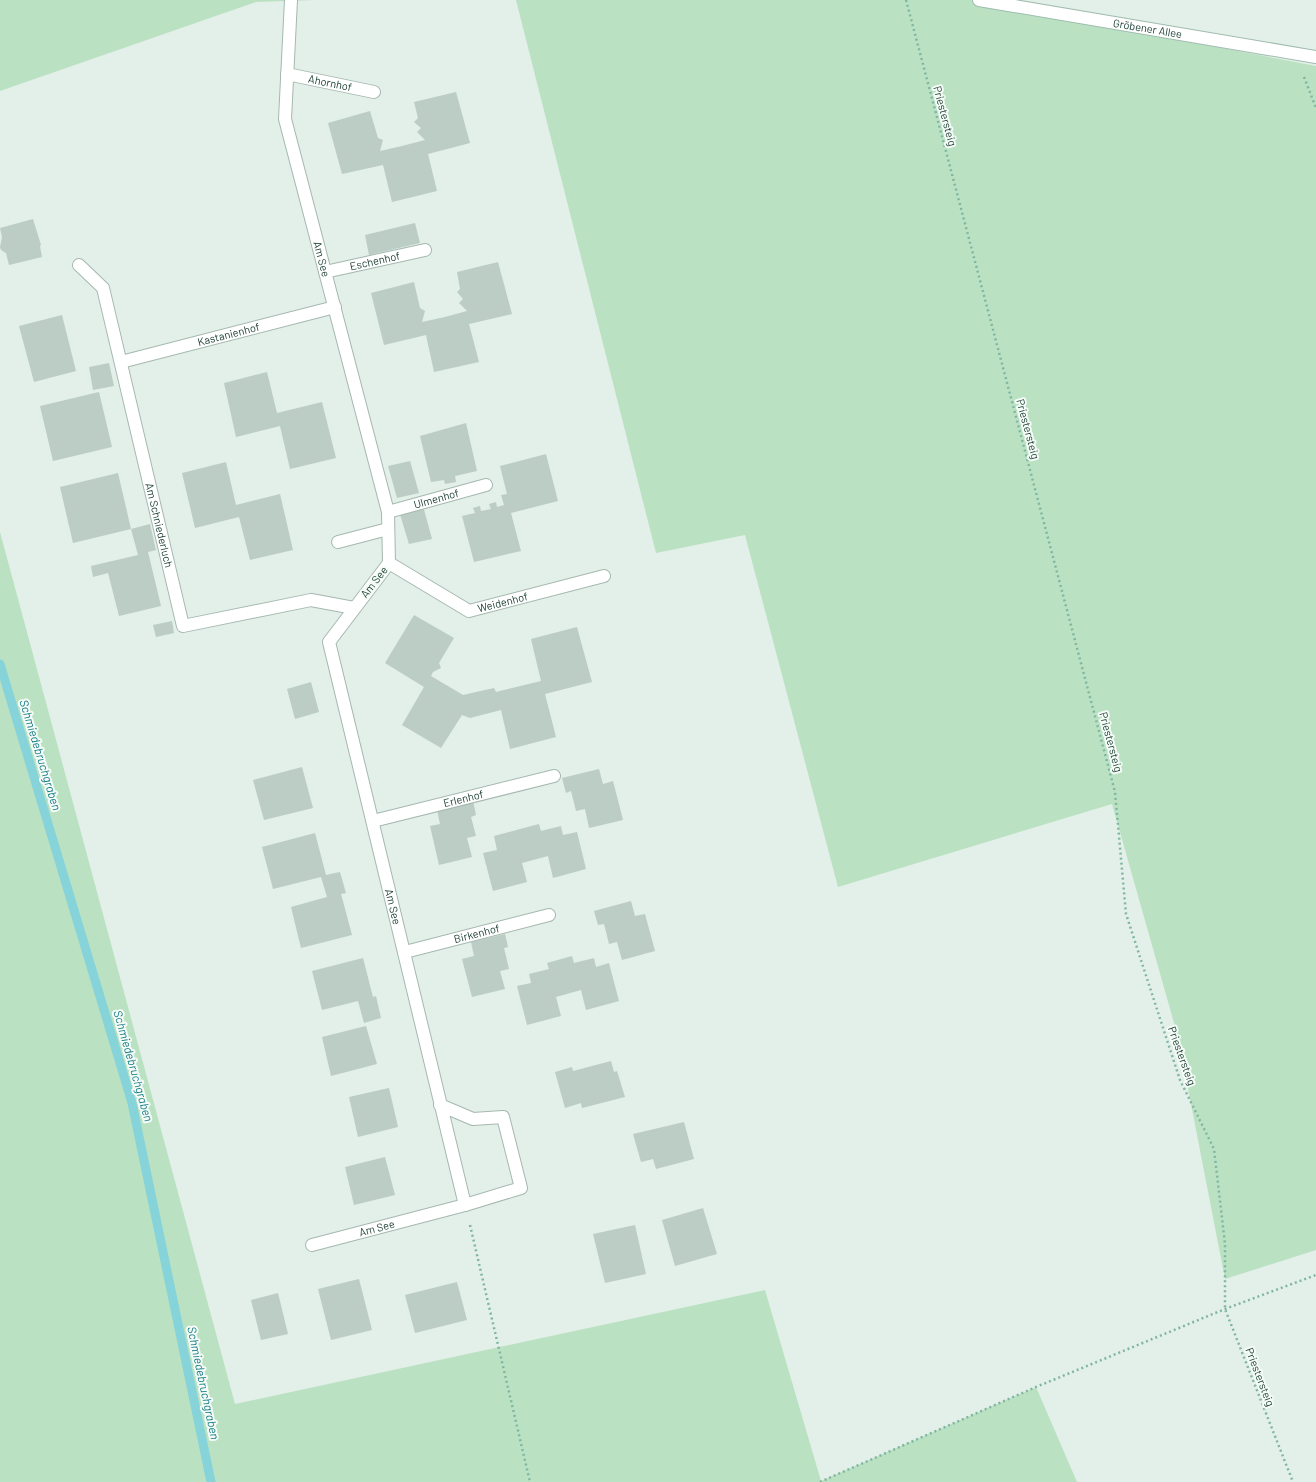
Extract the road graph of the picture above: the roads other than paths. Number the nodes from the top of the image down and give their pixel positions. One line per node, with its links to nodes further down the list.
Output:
1 (291, 0): 4 (street, Am See)
2 (979, 0): 3 (street, Gröbener Allee)
3 (1316, 57)
4 (288, 74): 5 (street, Ahornhof); 8 (street, Am See)
5 (374, 92)
6 (425, 250): 8 (street, Eschenhof)
7 (79, 265): 10 (street, Am Schniederluch)
8 (325, 272): 9 (street, Am See)
9 (335, 307): 10 (street, Kastanienhof); 12 (street, Am See)
10 (121, 362): 17 (street, Am Schniederluch)
11 (486, 485): 12 (street, Ulmenhof)
12 (388, 512): 13 (street, Am See)
13 (388, 529): 14 (street); 15 (street, Am See)
14 (338, 542)
15 (389, 564): 16 (street, Weidenhof); 17 (street, Am See)
16 (604, 576)
17 (354, 608): 19 (street, Am See)
18 (554, 776): 19 (street, Erlenhof)
19 (373, 821): 21 (street, Am See)
20 (549, 915): 21 (street, Birkenhof)
21 (405, 952): 22 (street, Am See)
22 (440, 1105): 23 (street, Am See); 23 (street, Am See)
23 (465, 1205): 24 (street, Am See)
24 (312, 1245)

